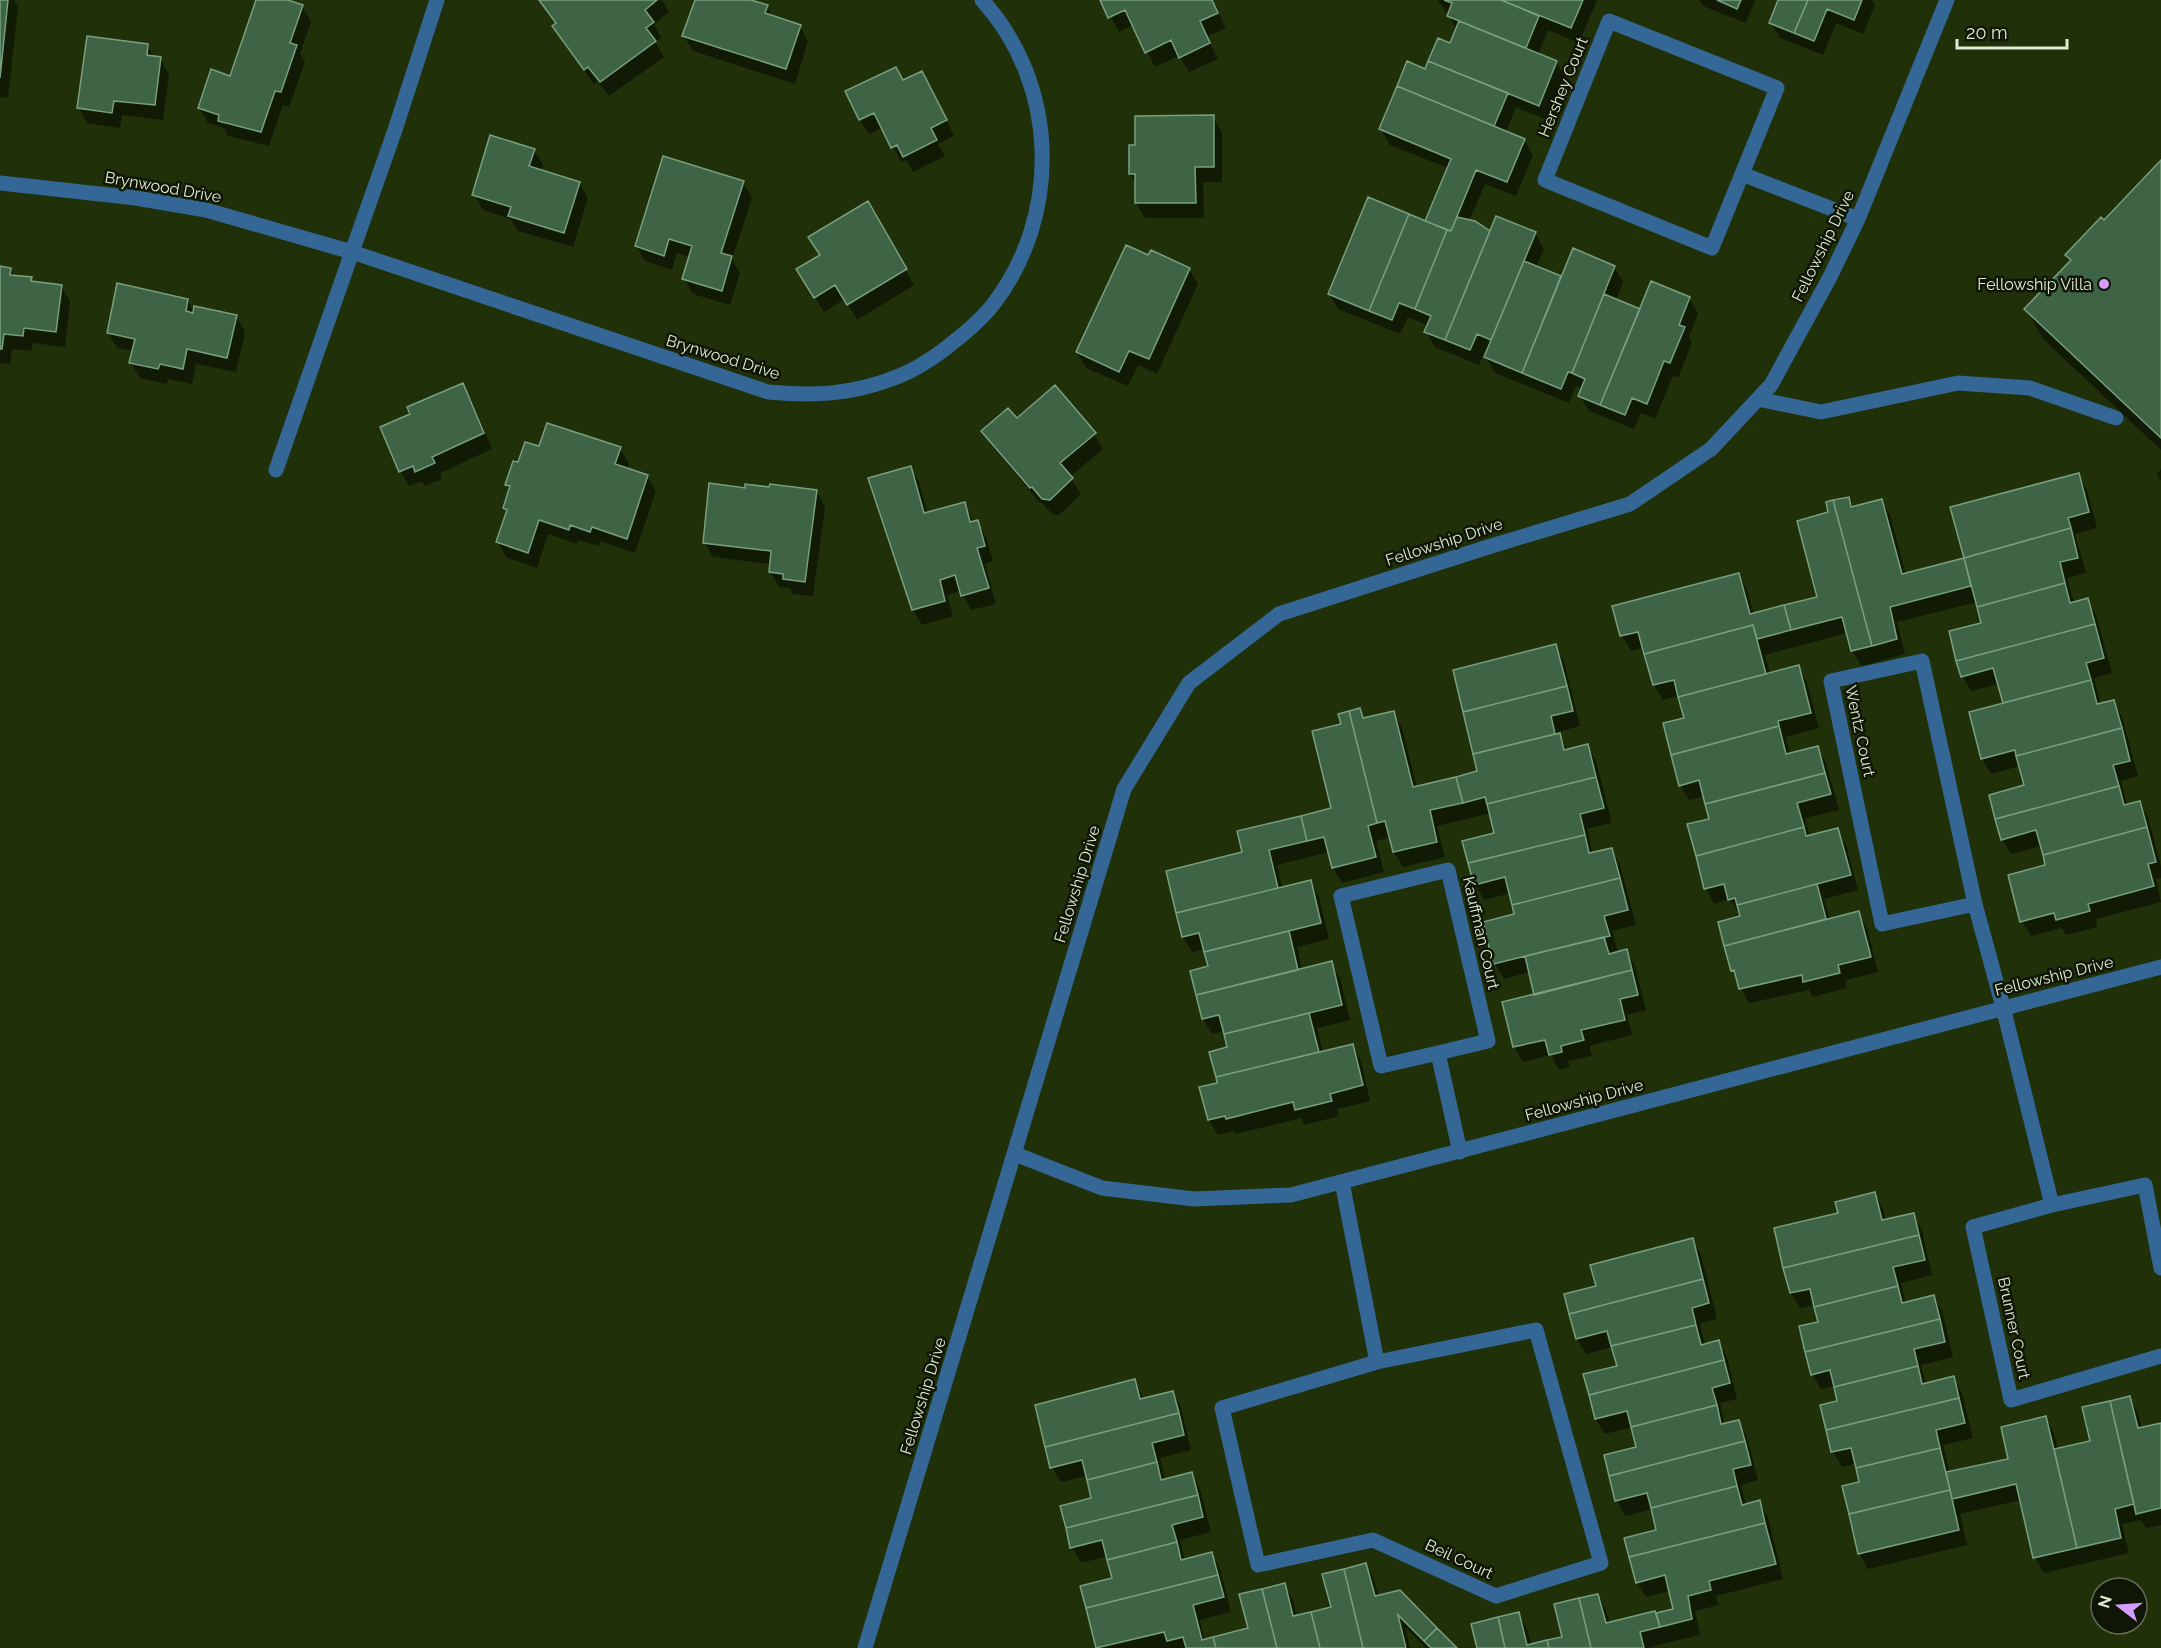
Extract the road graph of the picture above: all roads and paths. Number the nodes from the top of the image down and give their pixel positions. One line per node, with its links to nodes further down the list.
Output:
1 (437, 0): 7 (street)
2 (982, 0): 7 (street, Brynwood Drive)
3 (1947, 0): 6 (street, Fellowship Drive)
4 (1742, 174): 4 (street, Hershey Court); 6 (street)
5 (0, 183): 7 (street, Brynwood Drive)
6 (1858, 219): 8 (street, Fellowship Drive)
7 (352, 252): 10 (street)
8 (1758, 399): 9 (street); 16 (street, Fellowship Drive)
9 (2116, 418)
10 (276, 470)
11 (1975, 904): 11 (street, Wentz Court); 13 (street, Wentz Court)
12 (2161, 967): 13 (street, Fellowship Drive)
13 (2003, 1007): 15 (street, Fellowship Drive); 18 (street)
14 (1438, 1053): 14 (street, Kauffman Court); 15 (street)
15 (1460, 1152): 17 (street, Fellowship Drive)
16 (1015, 1154): 17 (street, Fellowship Drive); 22 (street, Fellowship Drive)
17 (1342, 1182): 21 (street)
18 (2052, 1204): 19 (street, Brunner Court); 20 (street, Brunner Court)
19 (2161, 1268)
20 (2161, 1356)
21 (1377, 1362): 21 (street, Beil Court)
22 (866, 1648)

